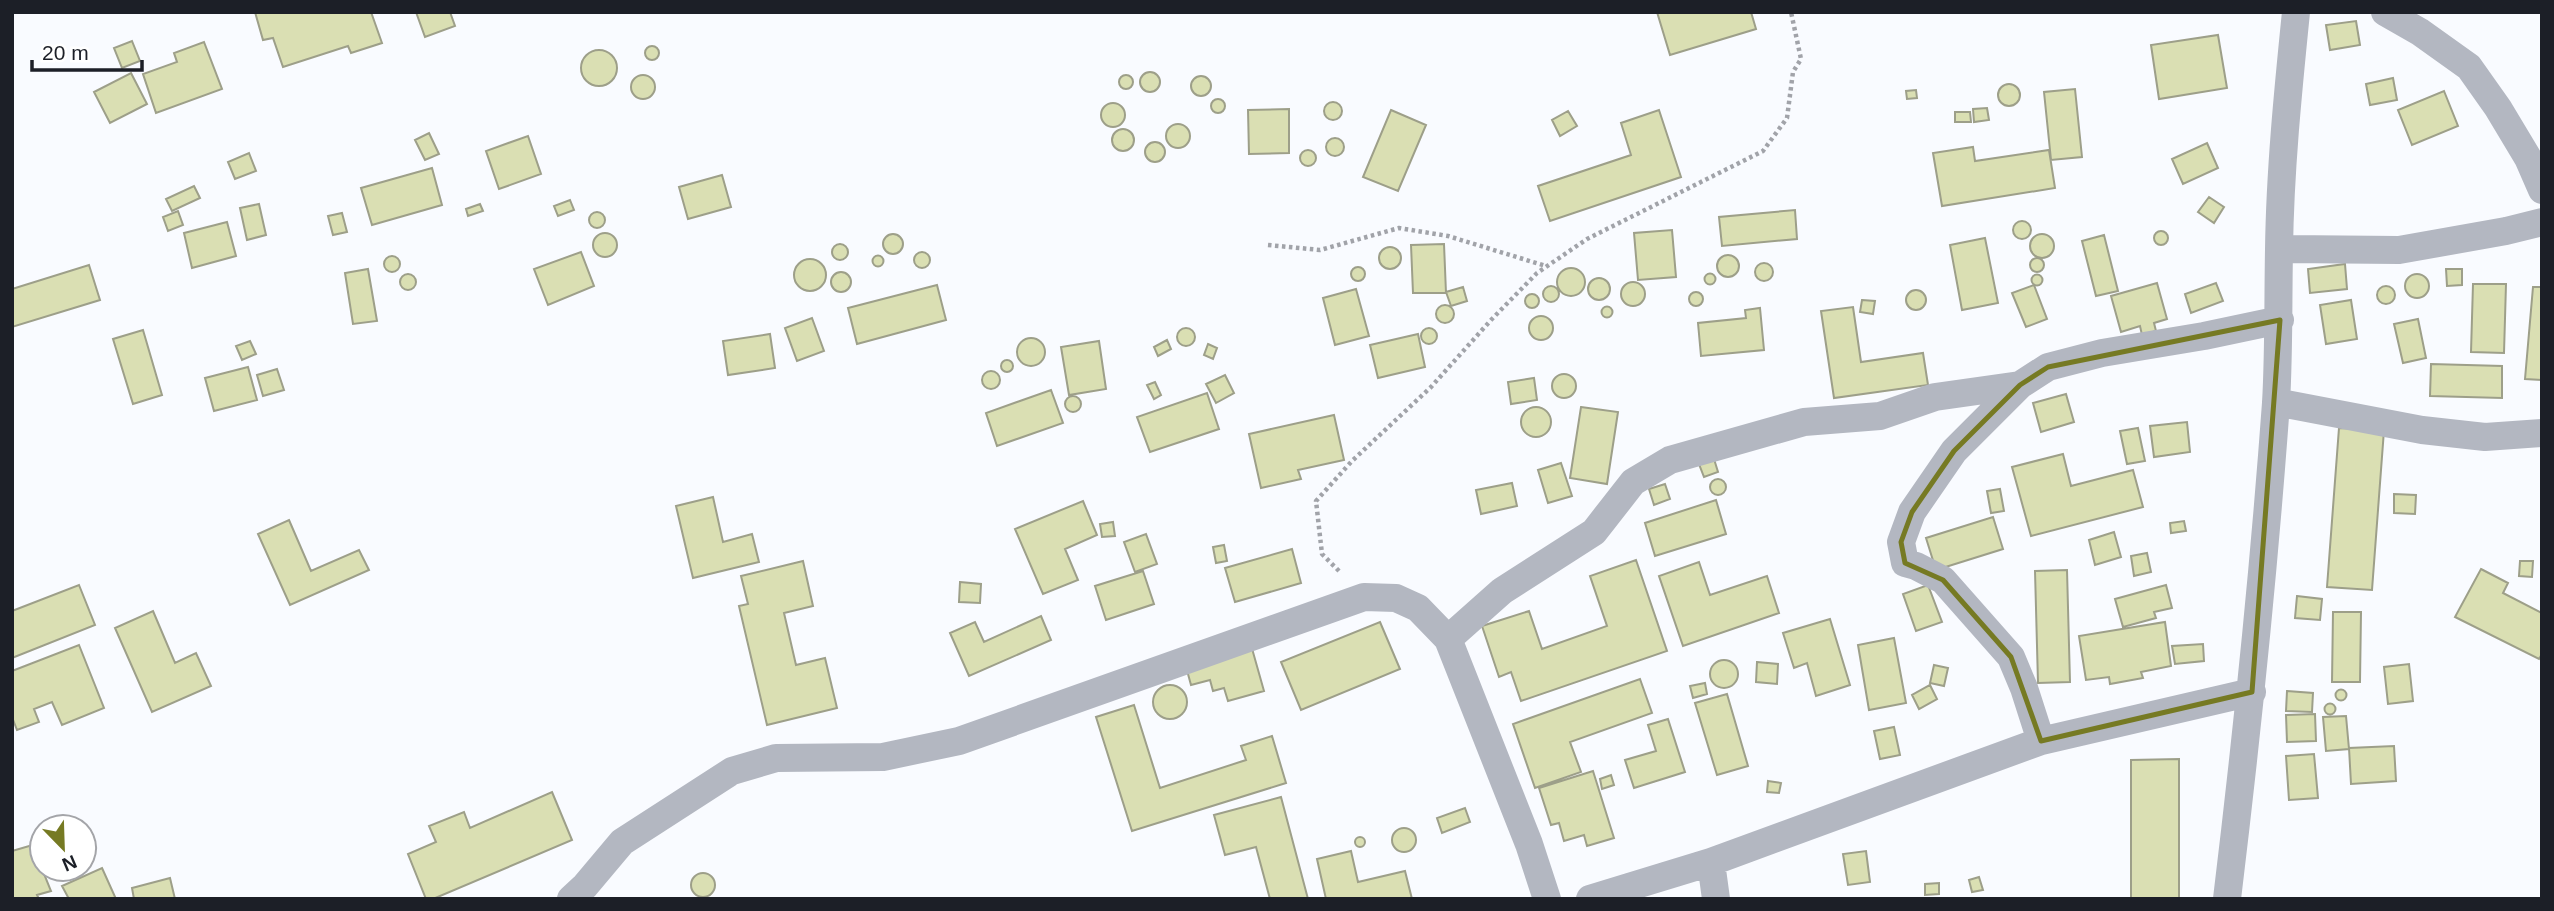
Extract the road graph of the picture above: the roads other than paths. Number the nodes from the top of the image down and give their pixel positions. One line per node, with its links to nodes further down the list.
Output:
1 (2296, 12): 5 (street)
2 (2385, 12): 3 (street)
3 (2542, 190)
4 (2542, 222): 5 (street)
5 (2279, 249): 6 (street)
6 (2280, 320): 7 (street); 8 (street)
7 (2020, 385): 10 (street); 12 (street)
8 (2276, 402): 9 (street); 11 (street)
9 (2542, 433)
10 (1448, 639): 14 (street); 15 (street)
11 (2252, 692): 12 (street); 18 (street)
12 (2041, 741): 13 (street)
13 (1711, 862): 16 (street); 17 (street)
14 (571, 899)
15 (1547, 899)
16 (1590, 899)
17 (1716, 899)
18 (2227, 899)

